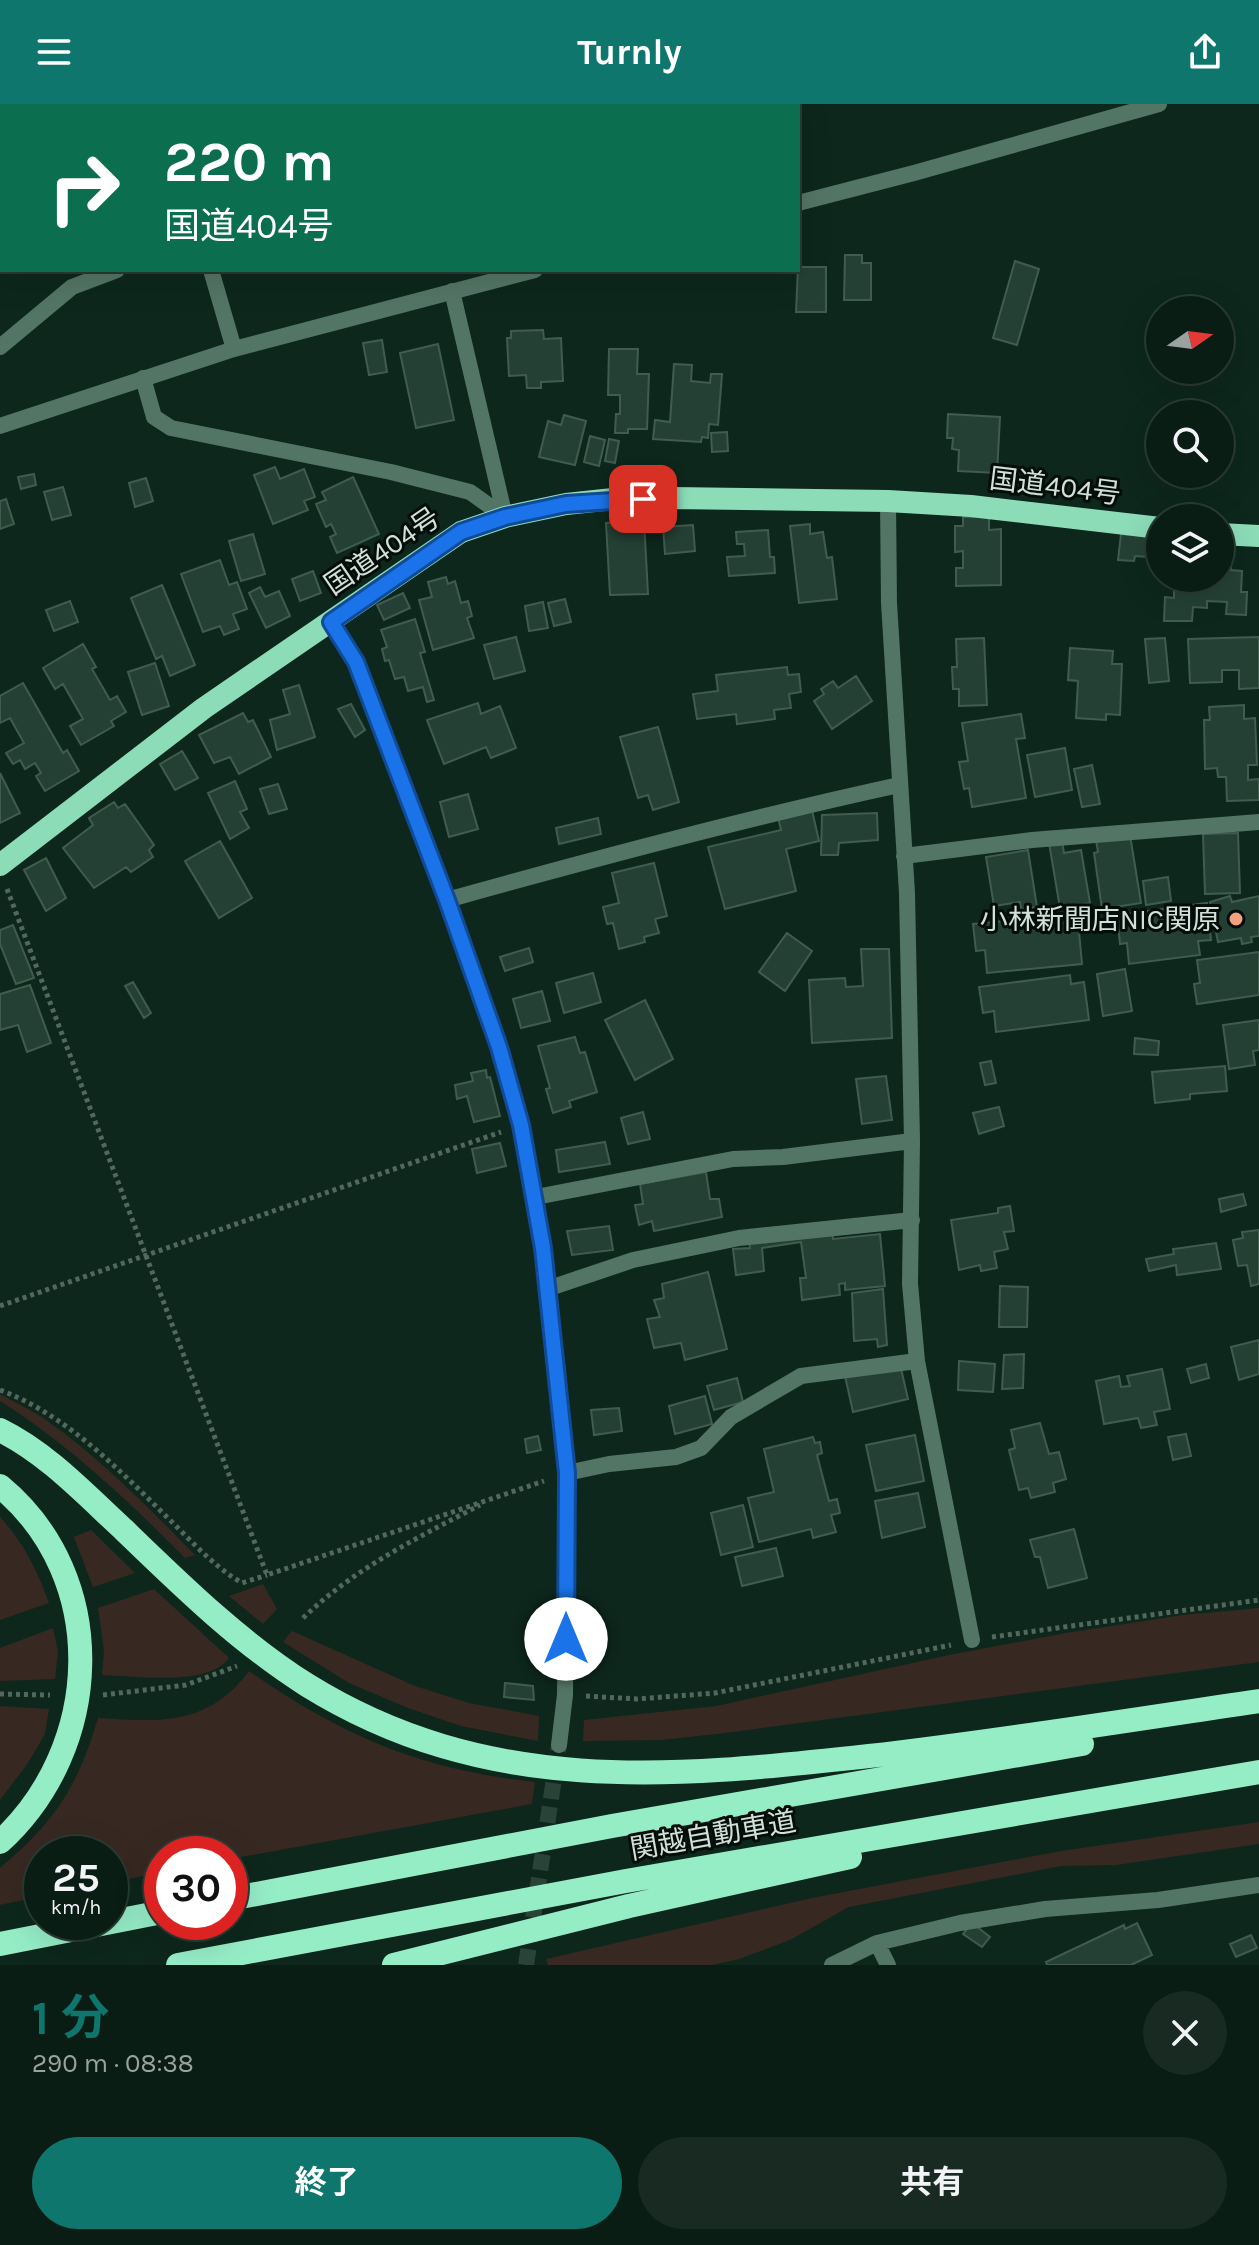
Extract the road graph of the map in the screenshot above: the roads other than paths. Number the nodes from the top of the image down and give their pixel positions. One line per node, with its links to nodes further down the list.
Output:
1 (1159, 104): 2 (street)
2 (800, 202)
3 (112, 272): 8 (street)
4 (212, 272): 9 (street)
5 (520, 272): 6 (street)
6 (484, 277): 7 (street)
7 (452, 291): 9 (street); 13 (street)
8 (0, 347)
9 (234, 349): 10 (street)
10 (143, 378): 11 (street); 13 (street)
11 (0, 426)
12 (888, 501): 13 (highway, 国道404号); 14 (highway, 国道404号); 18 (street)
13 (505, 517): 17 (highway, 国道404号)
14 (1146, 526)
15 (1234, 535): 16 (highway)
16 (1259, 536)
17 (331, 622): 21 (highway, 国道404号); 22 (street)
18 (899, 785): 20 (street); 22 (street)
19 (1259, 822): 20 (street)
20 (904, 856): 23 (street)
21 (3, 875)
22 (447, 900): 24 (street)
23 (912, 1141): 24 (street); 25 (street)
24 (536, 1197): 26 (street)
25 (912, 1220): 26 (street); 27 (street)
26 (547, 1289): 29 (street)
27 (917, 1361): 29 (street); 31 (street)
28 (0, 1430): 32 (highway)
29 (567, 1473): 34 (street)
30 (0, 1486): 36 (highway)
31 (972, 1640)
32 (1259, 1701)
33 (1259, 1714): 38 (highway, 関越自動車道)
34 (559, 1745)
35 (1253, 1772): 42 (highway, 関越自動車道); 43 (highway)
36 (0, 1842)
37 (1259, 1885): 40 (street)
38 (248, 1896)
39 (144, 1916): 41 (highway)
40 (877, 1943): 44 (street); 45 (street)
41 (0, 1944)
42 (178, 1965)
43 (394, 1965)
44 (832, 1965)
45 (888, 1965)

